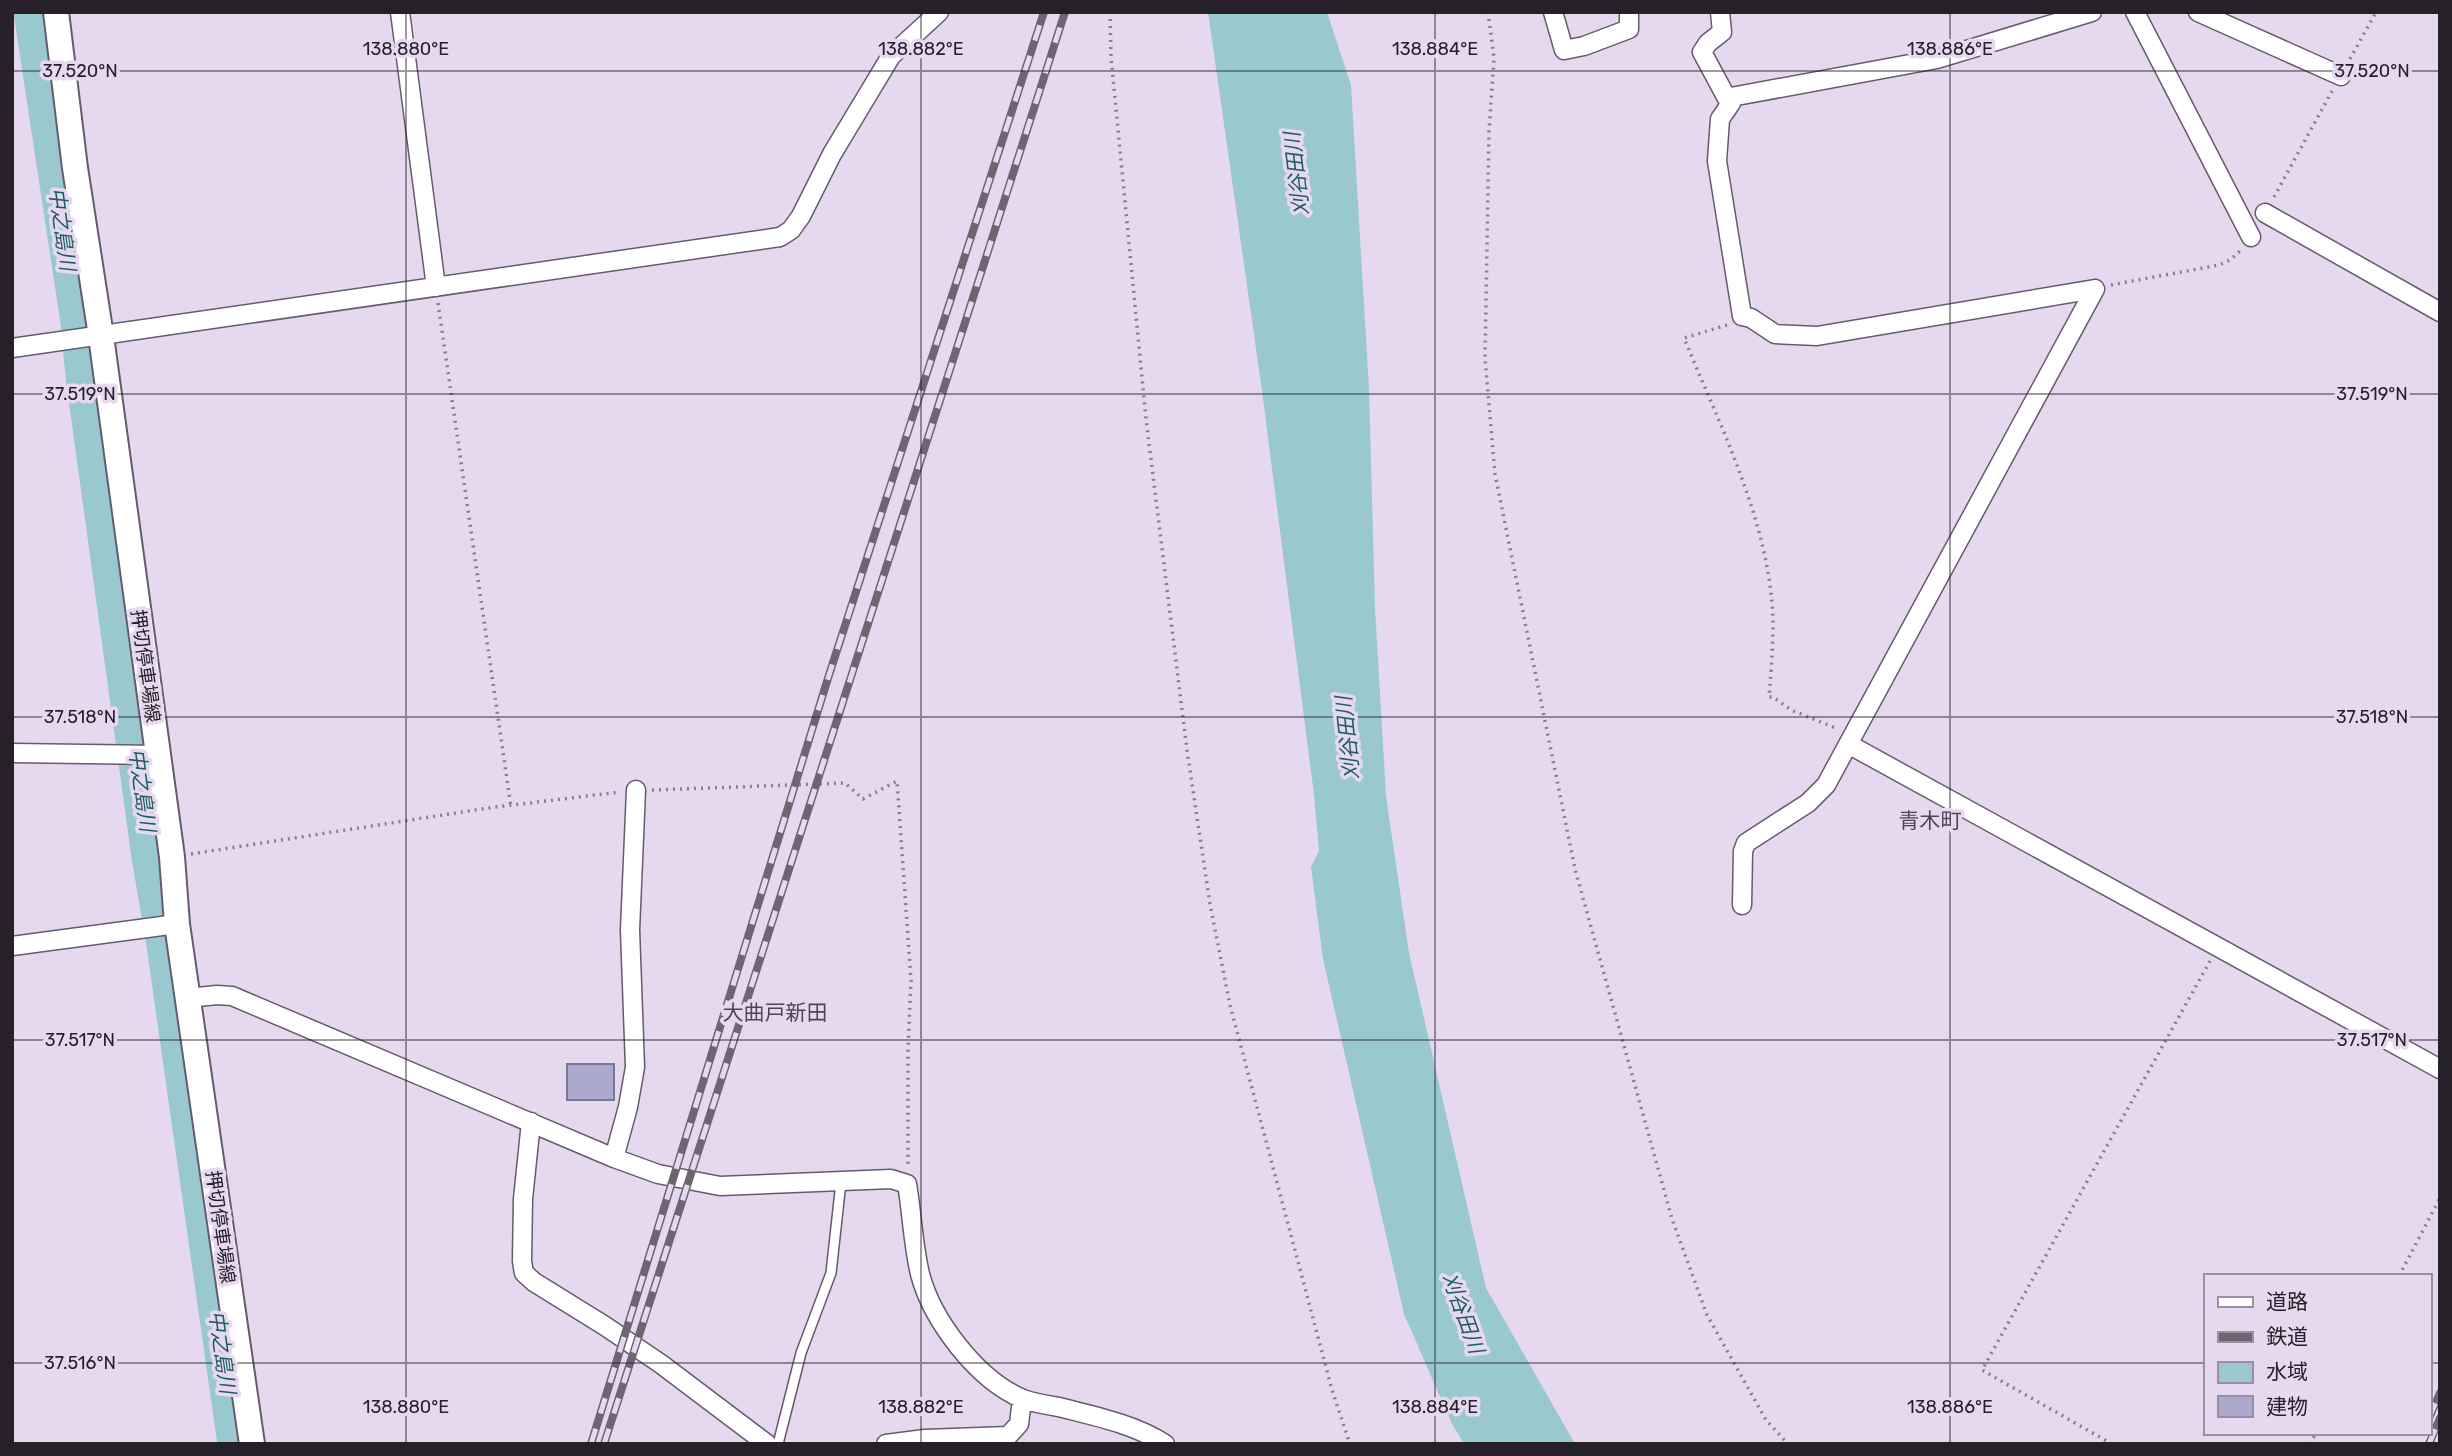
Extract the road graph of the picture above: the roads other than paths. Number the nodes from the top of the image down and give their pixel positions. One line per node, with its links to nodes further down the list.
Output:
1 (56, 12): 16 (main road, 押切停車場線)
2 (400, 12): 14 (street)
3 (939, 12): 14 (street)
4 (1553, 12): 5 (street)
5 (1629, 12)
6 (1720, 12): 11 (street)
7 (2092, 12): 11 (street)
8 (2135, 12): 13 (street)
9 (2198, 12): 10 (street)
10 (2341, 76)
11 (1730, 104): 18 (street)
12 (2265, 213): 15 (street)
13 (2252, 237)
14 (436, 287): 16 (street)
15 (2440, 312)
16 (101, 336): 17 (street); 20 (main road, 押切停車場線)
17 (12, 348)
18 (1848, 744): 22 (street); 26 (street)
19 (12, 753): 20 (street)
20 (158, 755): 23 (main road, 押切停車場線)
21 (636, 790): 28 (street)
22 (1742, 905)
23 (177, 924): 24 (street); 25 (main road, 押切停車場線)
24 (12, 946)
25 (188, 998): 27 (street); 32 (main road, 押切停車場線)
26 (2440, 1069)
27 (531, 1122): 28 (street); 33 (street)
28 (614, 1158): 29 (street)
29 (841, 1182): 30 (street); 34 (lane)
30 (1022, 1399): 31 (street); 35 (street)
31 (1155, 1441)
32 (253, 1444)
33 (767, 1444)
34 (778, 1444)
35 (886, 1444)

